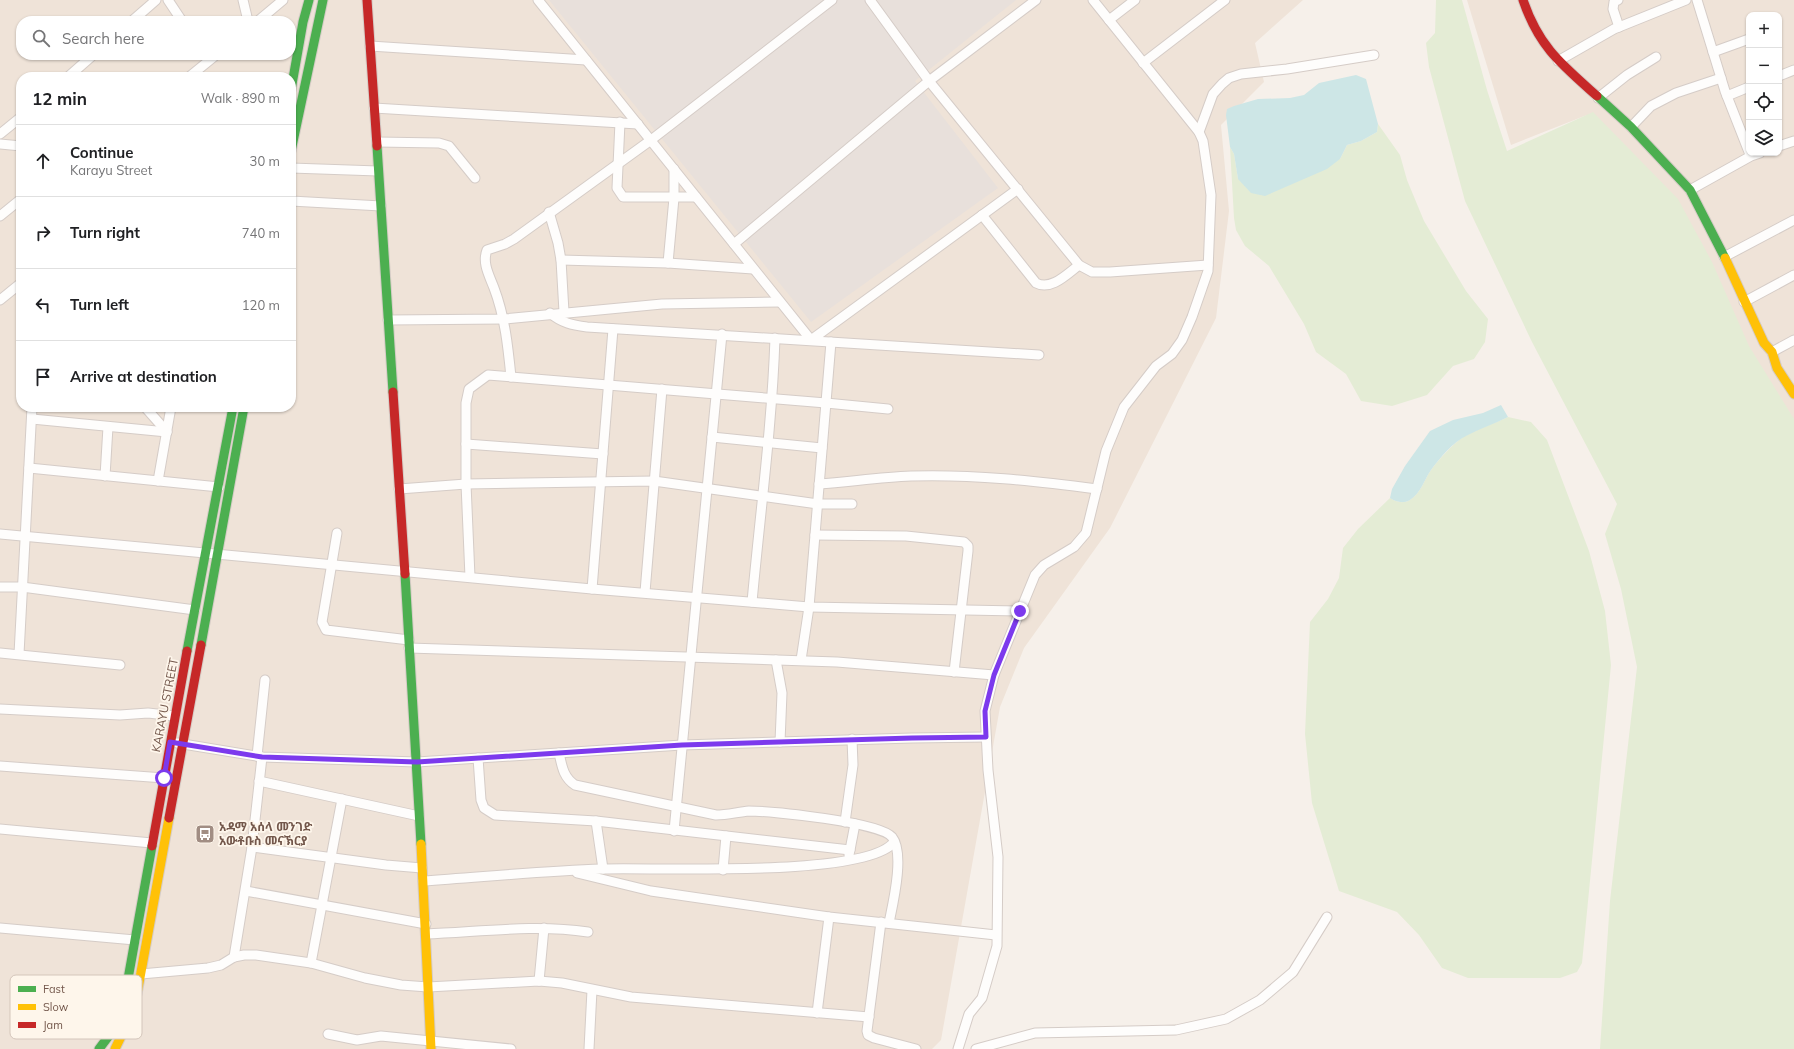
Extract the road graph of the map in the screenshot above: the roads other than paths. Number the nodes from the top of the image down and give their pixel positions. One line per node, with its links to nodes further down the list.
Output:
1 (156, 0): 19 (street)
2 (168, 0): 20 (street)
3 (243, 0): 21 (street)
4 (283, 0): 22 (street)
5 (309, 0): 38 (main road)
6 (323, 0): 49 (main road)
7 (367, 0): 26 (main road)
8 (538, 0): 32 (street)
9 (832, 0): 54 (street)
10 (870, 0): 41 (street)
11 (1036, 0): 41 (street)
12 (1093, 0): 23 (street)
13 (1135, 0): 23 (street)
14 (1523, 0): 33 (main road)
15 (1618, 0): 24 (street)
16 (1686, 0): 24 (street)
17 (1697, 0): 27 (street)
18 (1222, 1): 34 (street)
19 (138, 16)
20 (179, 16)
21 (247, 16)
22 (264, 16)
23 (1109, 20): 34 (street)
24 (1619, 27): 33 (street)
25 (1746, 40): 27 (street)
26 (370, 46): 32 (street); 45 (main road)
27 (1713, 52): 40 (street)
28 (1374, 55): 51 (street)
29 (1656, 57): 44 (street)
30 (87, 60): 36 (street)
31 (207, 60): 37 (street)
32 (586, 60): 48 (street)
33 (1558, 61): 44 (main road)
34 (1143, 63): 51 (street)
35 (1794, 70): 39 (street)
36 (74, 72)
37 (194, 72)
38 (294, 72)
39 (1782, 75)
40 (1721, 78): 43 (street); 50 (street)
41 (929, 81): 66 (street); 77 (street)
42 (1746, 88): 43 (street)
43 (1727, 96): 53 (street)
44 (1598, 98): 50 (main road)
45 (374, 108): 47 (street); 56 (main road)
46 (16, 121): 52 (street)
47 (620, 122): 48 (street); 61 (street)
48 (638, 124): 54 (street)
49 (296, 127)
50 (1631, 127): 67 (main road)
51 (1199, 132): 82 (street)
52 (0, 134)
53 (1746, 139)
54 (651, 140): 61 (street); 63 (street)
55 (1794, 141): 58 (street)
56 (377, 142): 64 (main road); 65 (street)
57 (0, 144): 59 (street)
58 (1782, 145)
59 (16, 146)
60 (1747, 156): 67 (street)
61 (619, 163): 69 (street); 73 (street)
62 (296, 168): 64 (street)
63 (674, 169): 68 (street); 69 (street)
64 (378, 171): 72 (main road)
65 (475, 178)
66 (1018, 189): 74 (street); 81 (street)
67 (1690, 190): 78 (main road)
68 (696, 197): 69 (street); 77 (street)
69 (674, 198): 80 (street)
70 (296, 201): 72 (street)
71 (16, 203): 75 (street)
72 (381, 206): 92 (main road)
73 (549, 212): 79 (street); 91 (street)
74 (982, 215): 81 (street); 96 (street)
75 (0, 216)
76 (1794, 220): 78 (street)
77 (734, 244): 83 (street)
78 (1724, 257): 88 (main road)
79 (561, 260): 80 (street); 89 (street)
80 (668, 263): 83 (street)
81 (1079, 265): 82 (street)
82 (1208, 265): 132 (street)
83 (753, 269): 87 (street)
84 (1794, 275): 88 (street)
85 (16, 287): 86 (street)
86 (0, 300)
87 (780, 302): 89 (street); 96 (street)
88 (1744, 302): 99 (main road)
89 (564, 312): 90 (street)
90 (550, 313): 91 (street); 93 (street)
91 (504, 318): 92 (street); 101 (street)
92 (388, 320): 131 (main road)
93 (613, 329): 94 (street); 102 (street)
94 (722, 334): 95 (street); 104 (street)
95 (775, 338): 96 (street); 106 (street)
96 (811, 340): 98 (street)
97 (1794, 340): 99 (street)
98 (830, 342): 100 (street); 107 (street)
99 (1772, 352): 105 (main road)
100 (1039, 355)
101 (511, 377): 102 (street); 119 (street)
102 (608, 385): 103 (street); 121 (street)
103 (662, 389): 104 (street); 125 (street)
104 (716, 394): 106 (street); 117 (street)
105 (1794, 394)
106 (773, 398): 107 (street); 118 (street)
107 (826, 403): 108 (street); 120 (street)
108 (888, 409)
109 (32, 412): 114 (street)
110 (149, 412): 116 (street)
111 (171, 412): 116 (street)
112 (233, 412): 129 (main road, KARAYU STREET)
113 (243, 412): 141 (main road, KARAYU STREET)
114 (32, 419): 115 (street); 122 (street)
115 (108, 427): 116 (street); 123 (street)
116 (167, 432): 124 (street)
117 (712, 437): 118 (street); 130 (street)
118 (768, 443): 120 (street); 133 (street)
119 (466, 444): 121 (street); 127 (street)
120 (822, 448): 128 (street)
121 (603, 454): 126 (street)
122 (29, 468): 123 (street); 139 (street)
123 (105, 476): 124 (street)
124 (158, 481): 129 (street)
125 (654, 481): 126 (street); 130 (street); 148 (street)
126 (600, 482): 127 (street); 147 (street)
127 (466, 484): 131 (street); 144 (street)
128 (819, 484): 132 (street); 134 (street)
129 (219, 487): 140 (main road, KARAYU STREET)
130 (708, 488): 133 (street); 149 (street)
131 (399, 489): 143 (main road)
132 (1097, 489): 154 (street)
133 (761, 497): 134 (street); 150 (street)
134 (818, 504): 135 (street); 138 (street)
135 (852, 504)
136 (337, 533): 142 (street)
137 (0, 534): 139 (street)
138 (815, 535): 151 (street); 153 (street)
139 (26, 536): 140 (street); 146 (street)
140 (205, 552): 141 (street); 152 (main road, KARAYU STREET)
141 (217, 554): 142 (street); 171 (main road, KARAYU STREET)
142 (332, 566): 143 (street); 155 (street)
143 (404, 572): 144 (street); 155 (main road)
144 (470, 577): 147 (street)
145 (0, 587): 146 (street)
146 (22, 587): 152 (street); 157 (street)
147 (592, 589): 148 (street)
148 (645, 592): 149 (street)
149 (696, 597): 150 (street); 158 (street)
150 (752, 602): 151 (street)
151 (809, 607): 153 (street); 160 (street)
152 (196, 610): 166 (main road, KARAYU STREET)
153 (960, 610): 154 (street); 162 (street)
154 (1020, 611): 163 (street)
155 (409, 644): 158 (street); 176 (main road)
156 (0, 653): 157 (street)
157 (19, 654): 161 (street)
158 (690, 657): 159 (street); 172 (street)
159 (776, 660): 160 (street); 170 (street)
160 (801, 660): 162 (street)
161 (120, 665)
162 (954, 672): 163 (street)
163 (994, 675): 167 (street)
164 (265, 680): 174 (street)
165 (0, 709): 166 (street)
166 (175, 716): 169 (main road, KARAYU STREET)
167 (986, 737): 168 (street); 210 (street)
168 (852, 740): 170 (street); 184 (street)
169 (170, 742): 171 (street); 178 (main road, KARAYU STREET)
170 (780, 742): 172 (street)
171 (184, 745): 174 (street); 214 (main road, KARAYU STREET)
172 (682, 745): 173 (street); 181 (street)
173 (559, 753): 175 (street); 181 (street)
174 (260, 756): 176 (street); 179 (street)
175 (478, 758): 176 (street); 183 (street)
176 (417, 762): 182 (main road)
177 (0, 766): 178 (street)
178 (164, 778): 190 (main road, KARAYU STREET)
179 (259, 781): 180 (street); 191 (street)
180 (342, 799): 182 (street); 193 (street)
181 (677, 807): 184 (street); 187 (street)
182 (419, 816): 195 (main road)
183 (596, 821): 187 (street); 196 (street)
184 (845, 822): 185 (street)
185 (855, 824): 189 (street); 192 (street)
186 (0, 829): 190 (street)
187 (674, 831): 188 (street)
188 (726, 836): 192 (street); 197 (street)
189 (894, 842): 194 (street); 204 (street)
190 (152, 844): 211 (main road, KARAYU STREET)
191 (252, 847): 193 (street); 200 (street)
192 (850, 850): 194 (street)
193 (330, 857): 195 (street); 201 (street)
194 (848, 861): 197 (street)
195 (422, 868): 199 (main road)
196 (603, 869): 197 (street); 198 (street)
197 (723, 870)
198 (568, 871): 199 (street); 202 (street)
199 (423, 881): 205 (main road)
200 (246, 890): 201 (street); 212 (street)
201 (320, 905): 205 (street); 213 (street)
202 (829, 917): 204 (street); 219 (street)
203 (1327, 917): 231 (street)
204 (885, 923): 210 (street); 220 (street)
205 (426, 924): 209 (main road)
206 (0, 928): 211 (street)
207 (544, 928): 208 (street); 209 (street); 216 (street)
208 (588, 932)
209 (426, 934): 217 (main road)
210 (996, 935): 230 (street)
211 (135, 940): 215 (main road, KARAYU STREET)
212 (234, 957): 213 (street); 214 (street)
213 (311, 963): 217 (street)
214 (141, 974)
215 (129, 975)
216 (539, 981): 217 (street); 218 (street)
217 (428, 987): 224 (main road)
218 (592, 990): 219 (street); 228 (street)
219 (817, 1013): 220 (street)
220 (869, 1017): 229 (street)
221 (328, 1034): 224 (street)
222 (121, 1039): 226 (main road, KARAYU STREET)
223 (107, 1040): 225 (main road, KARAYU STREET); 226 (street)
224 (431, 1045): 227 (street)
225 (99, 1049)
226 (113, 1049)
227 (511, 1049)
228 (589, 1049)
229 (916, 1049)
230 (958, 1049)
231 (976, 1049)

